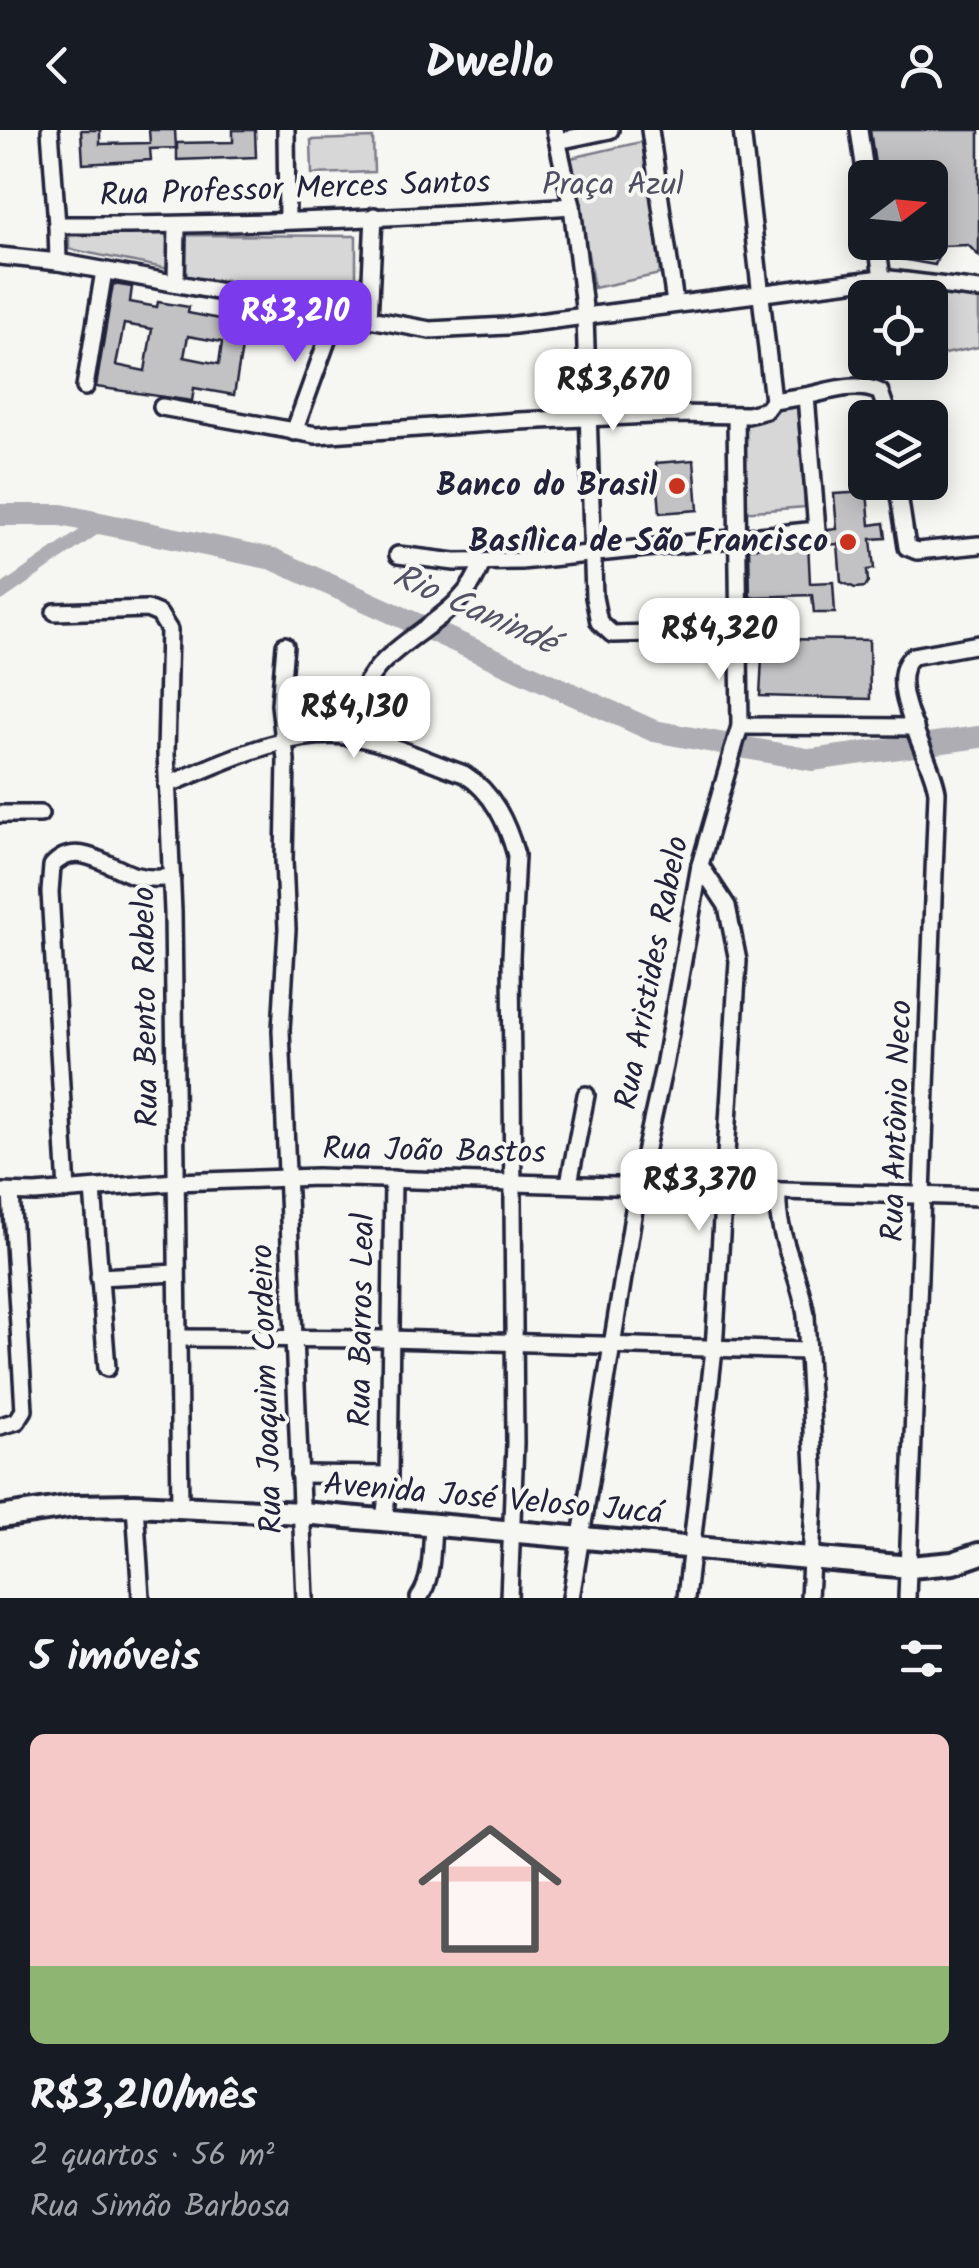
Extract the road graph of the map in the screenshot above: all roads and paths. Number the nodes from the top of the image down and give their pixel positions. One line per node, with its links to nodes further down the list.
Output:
1 (50, 130): 12 (street)
2 (286, 130): 11 (street)
3 (610, 130): 7 (street)
4 (650, 130): 22 (street)
5 (742, 130): 21 (street)
6 (859, 130): 8 (street)
7 (557, 135): 9 (street)
8 (863, 160)
9 (572, 206): 10 (street, Rua Professor Merces Santos); 24 (street)
10 (374, 216): 11 (street, Rua Professor Merces Santos); 25 (street)
11 (287, 220): 13 (street, Rua Professor Merces Santos)
12 (57, 225): 13 (street, Rua Professor Merces Santos); 16 (street, Rua Professor Merces Santos)
13 (177, 226): 19 (street)
14 (0, 256): 16 (street)
15 (880, 260): 18 (street)
16 (58, 262): 17 (street)
17 (104, 271): 19 (street); 26 (street)
18 (882, 278): 20 (street); 21 (street)
19 (176, 284): 23 (street)
20 (979, 290)
21 (760, 292): 22 (street); 28 (street)
22 (675, 303): 24 (street)
23 (338, 314): 25 (street); 33 (street)
24 (585, 316): 25 (street); 32 (street)
25 (370, 320)
26 (85, 387)
27 (806, 396): 28 (street); 29 (street); 35 (street)
28 (773, 400): 31 (street)
29 (885, 400)
30 (162, 408): 33 (street)
31 (736, 416): 32 (street); 35 (street, Rua Aristides Rabelo)
32 (590, 420): 33 (street); 37 (street)
33 (294, 432)
34 (899, 500): 36 (street)
35 (737, 539): 37 (street); 41 (street, Rua Aristides Rabelo)
36 (979, 545)
37 (592, 553): 39 (street); 41 (street)
38 (398, 555): 39 (street)
39 (482, 562): 46 (street)
40 (55, 612): 48 (street, Rua Bento Rabelo)
41 (738, 631): 45 (street, Rua Aristides Rabelo)
42 (979, 644): 44 (street, Rua Antônio Neco)
43 (285, 645): 47 (street, Rua Joaquim Cordeiro)
44 (917, 731): 45 (street); 65 (street, Rua Antônio Neco)
45 (738, 732): 51 (street, Rua Aristides Rabelo)
46 (348, 736): 47 (street); 56 (street)
47 (284, 741): 48 (street); 54 (street, Rua Joaquim Cordeiro)
48 (167, 785): 52 (street, Rua Bento Rabelo)
49 (0, 814): 50 (street)
50 (40, 814)
51 (700, 865): 59 (street, Rua Aristides Rabelo); 61 (street)
52 (172, 877): 57 (street, Rua Bento Rabelo); 63 (street)
53 (586, 1095): 58 (street)
54 (286, 1177): 55 (street, Rua João Bastos); 57 (street, Rua João Bastos); 70 (street, Rua Joaquim Cordeiro)
55 (393, 1179): 56 (street, Rua João Bastos); 71 (street, Rua Barros Leal)
56 (511, 1181): 58 (street, Rua João Bastos); 72 (street)
57 (176, 1182): 60 (street, Rua João Bastos); 67 (street, Rua Bento Rabelo)
58 (568, 1183): 59 (street, Rua João Bastos)
59 (638, 1185): 61 (street, Rua João Bastos); 73 (street, Rua Aristides Rabelo)
60 (93, 1189): 63 (street, Rua João Bastos); 68 (street)
61 (724, 1190): 62 (street, Rua João Bastos); 74 (street)
62 (778, 1191): 65 (street, Rua João Bastos); 75 (street)
63 (67, 1192): 64 (street, Rua João Bastos)
64 (6, 1193): 77 (street)
65 (922, 1193): 66 (street, Rua João Bastos); 91 (street, Rua Antônio Neco)
66 (979, 1197)
67 (176, 1274): 68 (street); 69 (street, Rua Bento Rabelo)
68 (100, 1276): 76 (street)
69 (179, 1338): 70 (street); 81 (street, Rua Bento Rabelo)
70 (295, 1338): 71 (street); 78 (street, Rua Joaquim Cordeiro)
71 (389, 1340): 72 (street); 79 (street, Rua Barros Leal)
72 (514, 1344): 73 (street); 86 (street)
73 (612, 1347): 74 (street); 87 (street, Rua Aristides Rabelo)
74 (714, 1349): 75 (street); 88 (street)
75 (807, 1351): 90 (street)
76 (107, 1368)
77 (0, 1426)
78 (299, 1474): 79 (street); 82 (street, Rua Joaquim Cordeiro)
79 (389, 1476): 84 (street, Rua Barros Leal)
80 (136, 1505): 81 (main road, Avenida José Veloso Jucá); 83 (main road, Avenida José Veloso Jucá); 92 (street)
81 (180, 1507): 82 (main road, Avenida José Veloso Jucá)
82 (302, 1513): 84 (main road, Avenida José Veloso Jucá); 93 (street, Rua Joaquim Cordeiro)
83 (0, 1517)
84 (384, 1522): 85 (main road, Avenida José Veloso Jucá)
85 (433, 1526): 86 (main road, Avenida José Veloso Jucá); 94 (street)
86 (513, 1530): 87 (main road, Avenida José Veloso Jucá); 95 (street)
87 (580, 1537): 88 (main road, Avenida José Veloso Jucá); 96 (street, Rua Aristides Rabelo)
88 (690, 1547): 90 (main road, Avenida José Veloso Jucá); 97 (street)
89 (979, 1554): 91 (main road, Avenida José Veloso Jucá)
90 (811, 1559): 91 (main road, Avenida José Veloso Jucá); 98 (street)
91 (910, 1567): 99 (street, Rua Antônio Neco)
92 (141, 1598)
93 (305, 1598)
94 (419, 1598)
95 (510, 1598)
96 (571, 1598)
97 (686, 1598)
98 (809, 1598)
99 (908, 1598)

